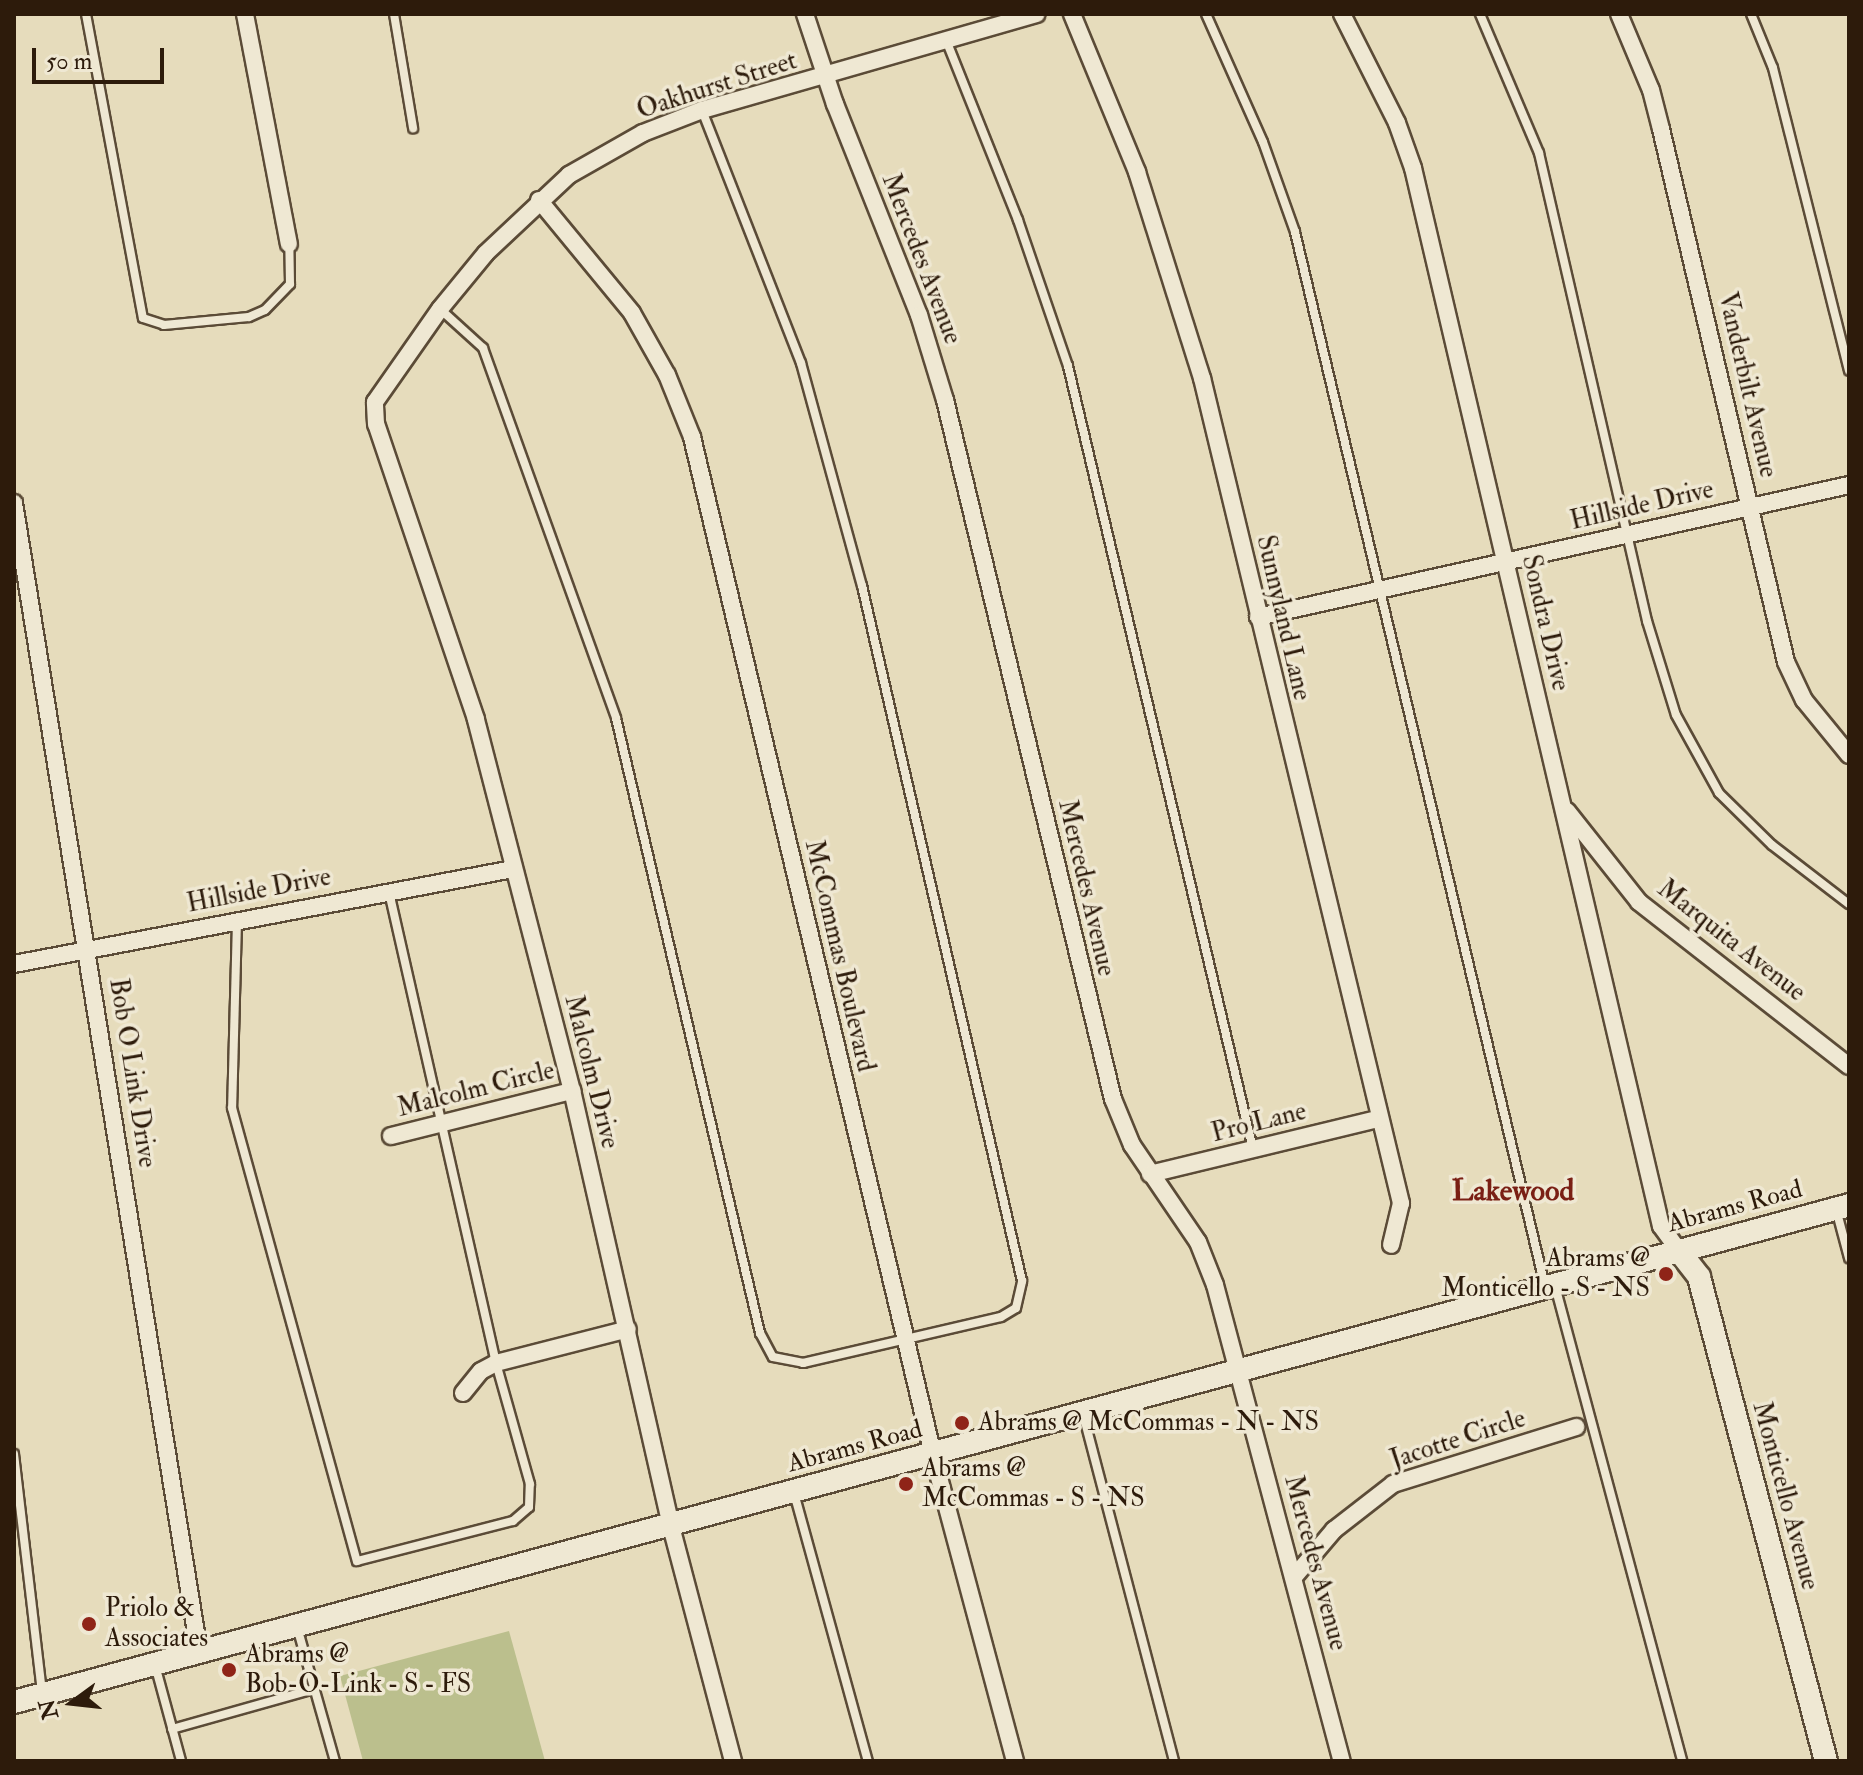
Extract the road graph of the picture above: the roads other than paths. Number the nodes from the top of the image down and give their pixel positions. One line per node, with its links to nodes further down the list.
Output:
1 (86, 14): 17 (lane)
2 (245, 14): 17 (street)
3 (394, 14): 15 (lane)
4 (805, 14): 13 (street, Mercedes Avenue)
5 (1037, 14): 12 (street, Oakhurst Street)
6 (1072, 14): 27 (street, Sunnyland Lane)
7 (1206, 14): 26 (lane)
8 (1342, 14): 25 (street, Sondra Drive)
9 (1480, 14): 24 (lane)
10 (1619, 14): 23 (street, Vanderbilt Avenue)
11 (1751, 14): 19 (lane)
12 (946, 40): 13 (street, Oakhurst Street); 41 (lane)
13 (825, 76): 14 (street, Oakhurst Street); 42 (street, Mercedes Avenue)
14 (702, 110): 16 (street, Oakhurst Street); 49 (lane)
15 (413, 128)
16 (539, 200): 18 (street, Oakhurst Street); 49 (street, McCommas Boulevard)
17 (289, 244)
18 (440, 309): 20 (street, Oakhurst Street); 49 (lane)
19 (1849, 371)
20 (375, 402): 30 (street, Malcolm Drive)
21 (1849, 485): 23 (street, Hillside Drive)
22 (14, 503): 34 (street, Bob O Link Drive)
23 (1751, 508): 24 (street, Hillside Drive); 28 (street, Vanderbilt Avenue)
24 (1627, 533): 25 (street, Hillside Drive); 32 (lane)
25 (1506, 563): 26 (street, Hillside Drive); 29 (street, Sondra Drive)
26 (1381, 590): 27 (street, Hillside Drive); 47 (lane)
27 (1258, 617): 38 (street, Sunnyland Lane)
28 (1849, 755)
29 (1564, 807): 36 (street, Marquita Avenue); 45 (street, Sondra Drive)
30 (513, 869): 31 (street, Hillside Drive); 37 (street, Malcolm Drive)
31 (388, 890): 33 (street, Hillside Drive); 39 (lane)
32 (1849, 904)
33 (237, 920): 34 (street, Hillside Drive); 50 (lane)
34 (88, 947): 35 (street, Hillside Drive); 61 (street, Bob O Link Drive)
35 (14, 964)
36 (1849, 1066)
37 (572, 1091): 39 (street, Malcolm Circle); 48 (street, Malcolm Drive)
38 (1378, 1119): 41 (street, Pro Lane); 44 (street, Sunnyland Lane)
39 (441, 1124): 40 (street, Malcolm Circle); 50 (lane)
40 (391, 1136)
41 (1253, 1150): 42 (street, Pro Lane)
42 (1150, 1174): 51 (street, Mercedes Avenue)
43 (1842, 1207): 45 (main road, Abrams Road); 46 (lane)
44 (1391, 1245)
45 (1679, 1251): 47 (main road, Abrams Road); 75 (main road, Monticello Avenue)
46 (1849, 1258)
47 (1550, 1286): 51 (main road, Abrams Road); 74 (lane)
48 (628, 1329): 50 (street); 58 (street, Malcolm Drive)
49 (905, 1340): 56 (street, McCommas Boulevard)
50 (496, 1363): 52 (street)
51 (1238, 1371): 53 (main road, Abrams Road); 59 (street, Mercedes Avenue)
52 (463, 1393)
53 (1083, 1414): 56 (main road, Abrams Road); 72 (lane)
54 (1576, 1427): 59 (street, Jacotte Circle)
55 (14, 1454): 64 (lane)
56 (933, 1455): 57 (main road, Abrams Road); 71 (street, McCommas Boulevard)
57 (794, 1492): 58 (main road, Abrams Road); 70 (lane)
58 (671, 1526): 60 (main road, Abrams Road); 69 (street, Malcolm Drive)
59 (1294, 1577): 73 (street, Mercedes Avenue)
60 (296, 1625): 61 (main road, Abrams Road); 63 (lane)
61 (199, 1651): 62 (main road, Abrams Road)
62 (155, 1664): 64 (main road, Abrams Road); 66 (lane)
63 (314, 1689): 66 (lane); 68 (lane)
64 (43, 1694): 65 (main road, Abrams Road)
65 (14, 1702)
66 (172, 1729): 67 (lane)
67 (181, 1761)
68 (335, 1761)
69 (733, 1761)
70 (868, 1761)
71 (1015, 1761)
72 (1174, 1761)
73 (1342, 1761)
74 (1682, 1761)
75 (1826, 1761)

